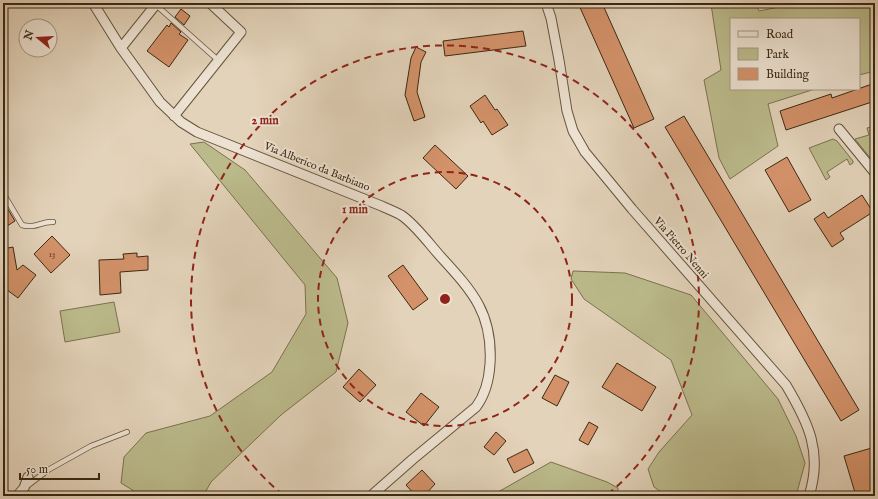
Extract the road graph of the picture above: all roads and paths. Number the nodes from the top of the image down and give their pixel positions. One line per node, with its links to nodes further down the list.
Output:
1 (93, 3): 5 (street, Via Alberico da Barbiano)
2 (210, 3): 6 (street)
3 (546, 3): 17 (street, Via Pietro Nenni)
4 (156, 4): 5 (street); 6 (lane)
5 (121, 48): 7 (street, Via Alberico da Barbiano)
6 (219, 61): 7 (street)
7 (174, 116): 16 (street, Via Alberico da Barbiano)
8 (839, 129): 9 (street)
9 (875, 173)
10 (3, 193): 11 (lane)
11 (53, 222)
12 (127, 432): 14 (lane)
13 (28, 477): 14 (street)
14 (24, 488): 15 (street)
15 (17, 496)
16 (371, 496)
17 (809, 496)

